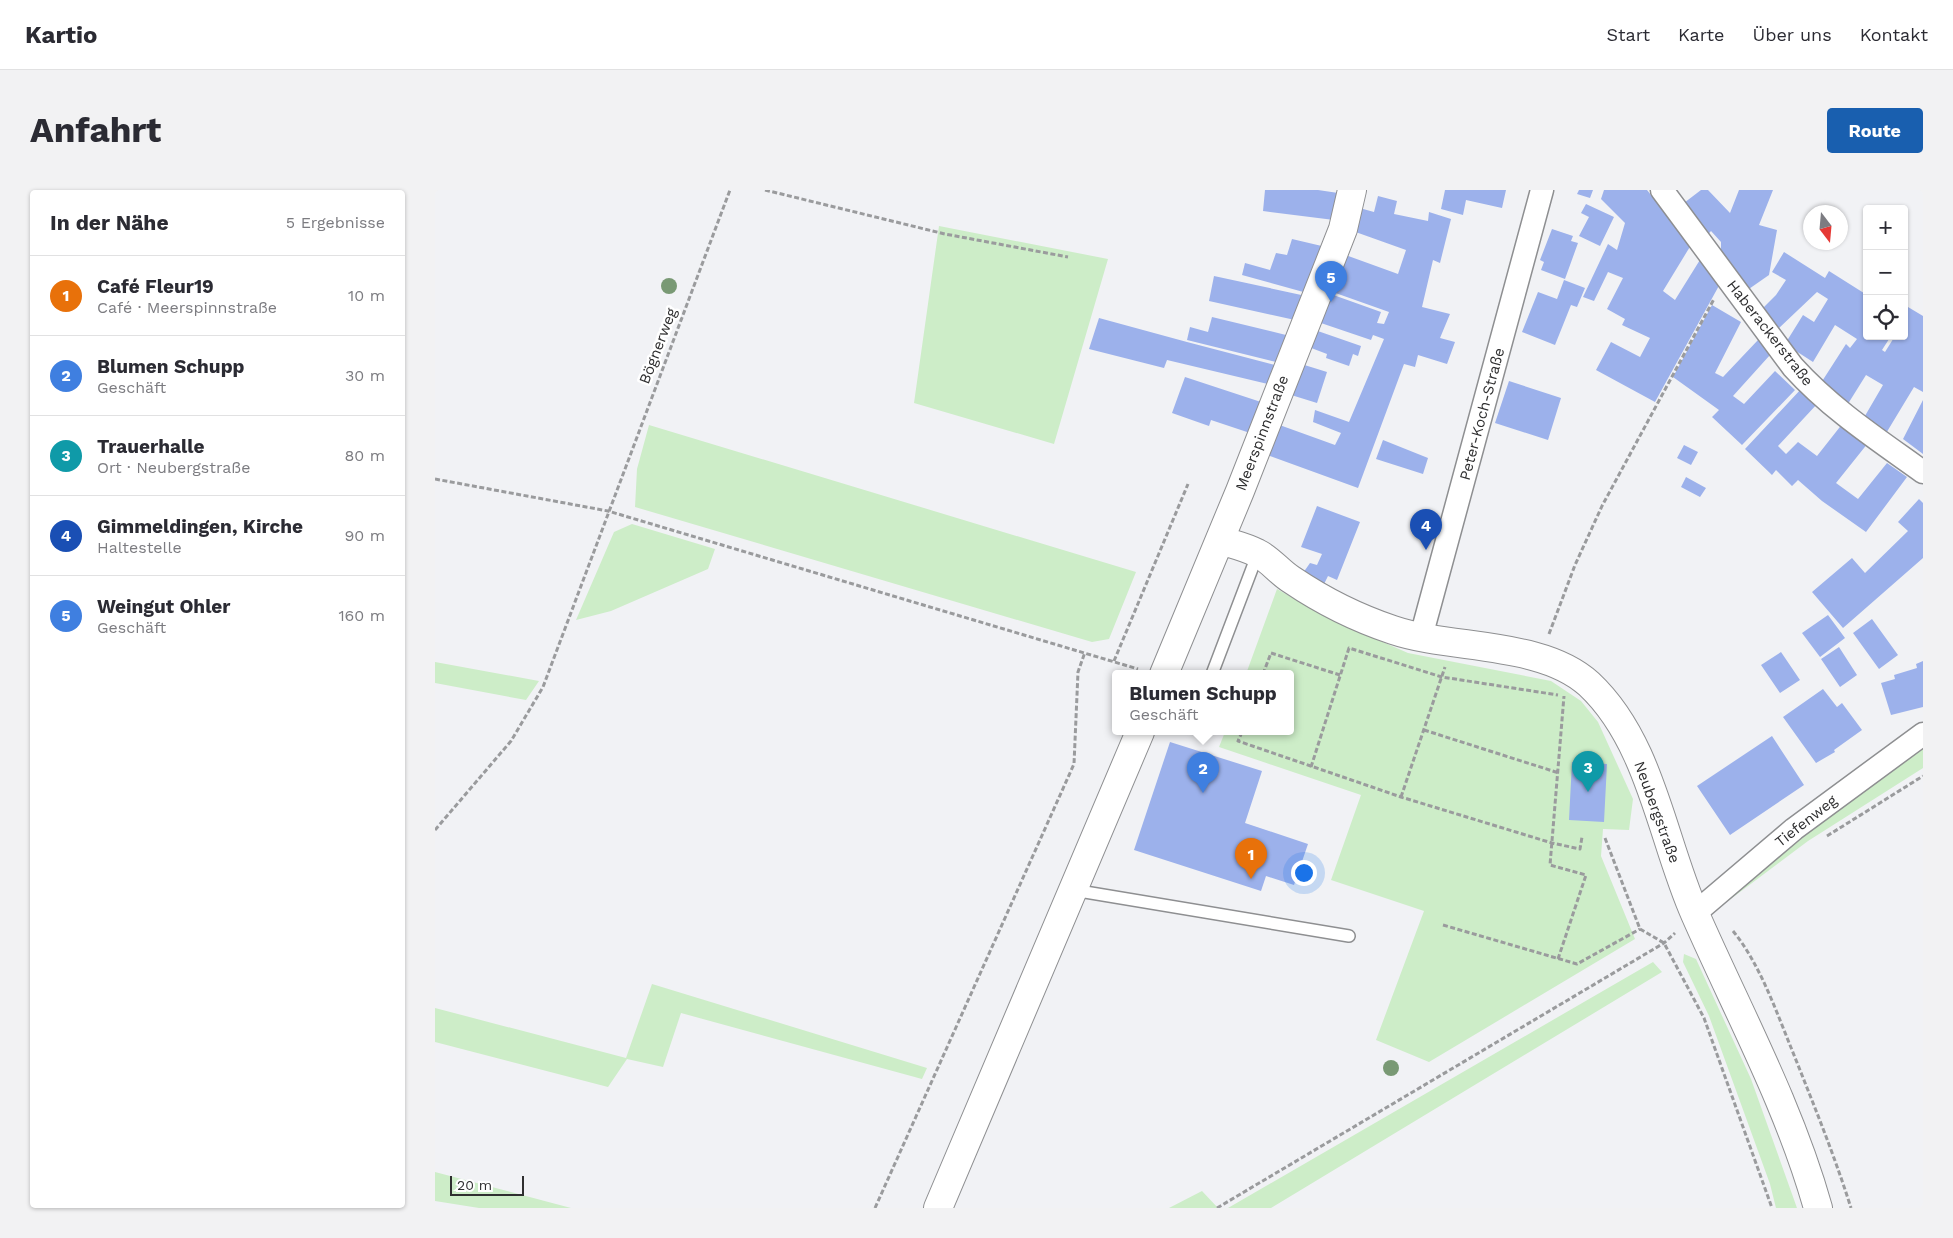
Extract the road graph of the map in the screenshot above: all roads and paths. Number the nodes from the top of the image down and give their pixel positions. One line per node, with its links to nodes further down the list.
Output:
1 (730, 190): 11 (path, Bögnerweg)
2 (765, 190): 6 (path)
3 (1352, 190): 12 (street, Meerspinnstraße)
4 (1542, 190): 14 (street, Peter-Koch-Straße)
5 (1662, 190): 7 (street, Haberackerstraße)
6 (1068, 257)
7 (1726, 276): 8 (street, Haberackerstraße); 17 (path)
8 (1923, 472)
9 (435, 479): 11 (path)
10 (1188, 484): 18 (path)
11 (608, 510): 16 (path); 33 (path, Bögnerweg)
12 (1220, 540): 13 (street, Neubergstraße); 20 (street, Meerspinnstraße)
13 (1258, 554): 14 (street, Neubergstraße); 21 (lane)
14 (1421, 637): 15 (street, Neubergstraße)
15 (1452, 643): 17 (street, Neubergstraße); 24 (path)
16 (1085, 652): 18 (path); 45 (path)
17 (1541, 658): 39 (street, Neubergstraße)
18 (1114, 661): 19 (path)
19 (1145, 670)
20 (1153, 670)
21 (1214, 670)
22 (1265, 670): 23 (path)
23 (1340, 675): 24 (path); 29 (path)
24 (1442, 676): 25 (path); 30 (path)
25 (1424, 730): 30 (path); 32 (path)
26 (1923, 734): 39 (street, Tiefenweg)
27 (1138, 735): 38 (street)
28 (1240, 735): 29 (path)
29 (1311, 767): 32 (path)
30 (1559, 773): 37 (path)
31 (1923, 776): 36 (path)
32 (1401, 797): 37 (path)
33 (435, 830)
34 (1582, 837): 37 (path)
35 (1605, 838): 41 (path)
36 (1825, 838)
37 (1552, 843): 44 (path)
38 (1071, 890): 42 (lane); 46 (street)
39 (1694, 914): 49 (street, Neubergstraße)
40 (1443, 925): 44 (path)
41 (1640, 929): 43 (path); 44 (path)
42 (1349, 936)
43 (1664, 943): 47 (path); 48 (path)
44 (1558, 959)
45 (875, 1208)
46 (938, 1208)
47 (1217, 1208)
48 (1772, 1208)
49 (1818, 1208)

